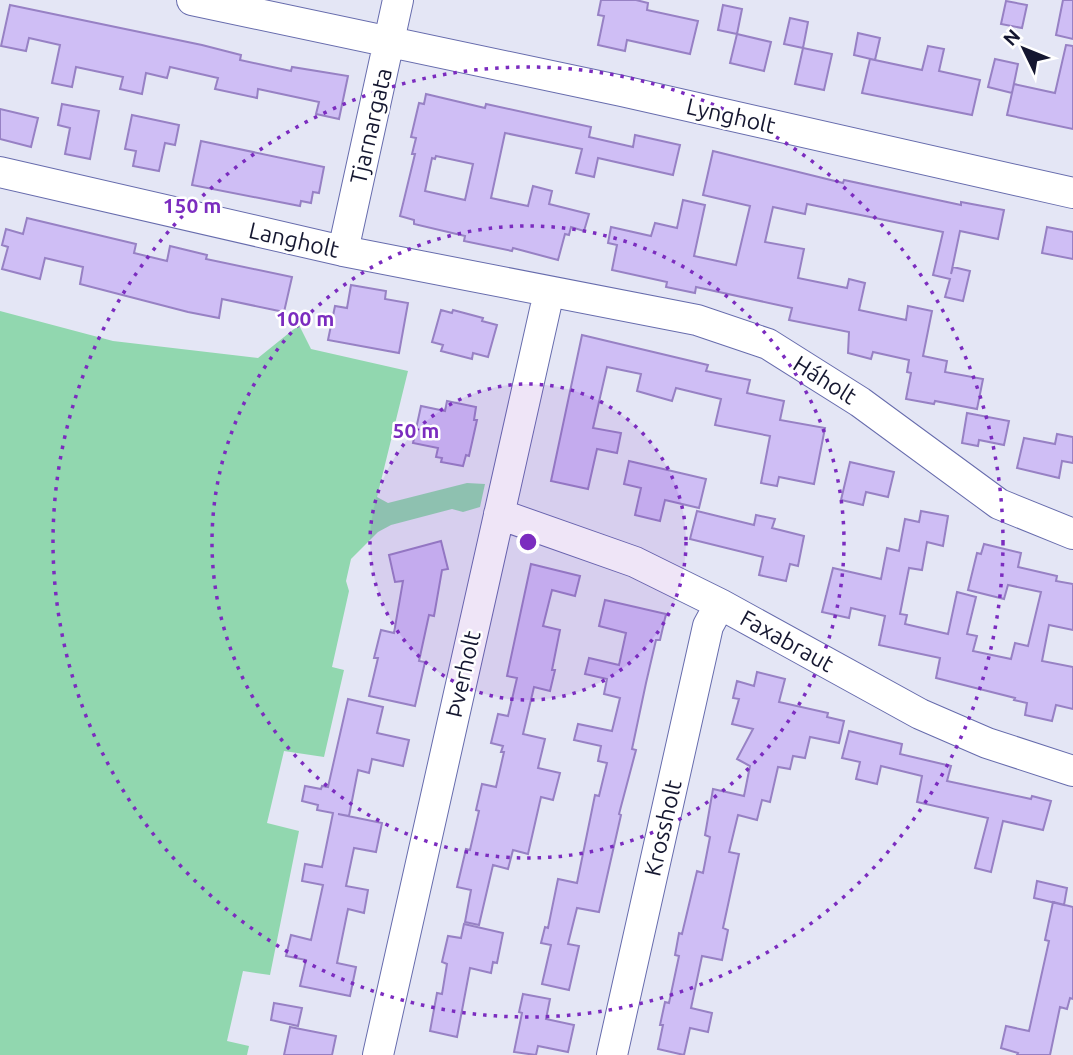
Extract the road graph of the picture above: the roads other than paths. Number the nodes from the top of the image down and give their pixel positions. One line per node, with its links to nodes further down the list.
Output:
1 (192, 0): 3 (street, Lyngholt)
2 (398, 0): 3 (street, Tjarnargata)
3 (389, 43): 5 (street, Lyngholt); 6 (street, Tjarnargata)
4 (0, 172): 6 (street, Langholt)
5 (1073, 193)
6 (343, 251): 7 (street, Langholt)
7 (549, 292): 8 (street, Þverholt); 9 (street, Háholt)
8 (499, 514): 10 (street, Faxabraut); 12 (street, Þverholt)
9 (1073, 534)
10 (720, 604): 11 (street, Faxabraut); 13 (street, Krossholt)
11 (1073, 771)
12 (378, 1055)
13 (612, 1055)

